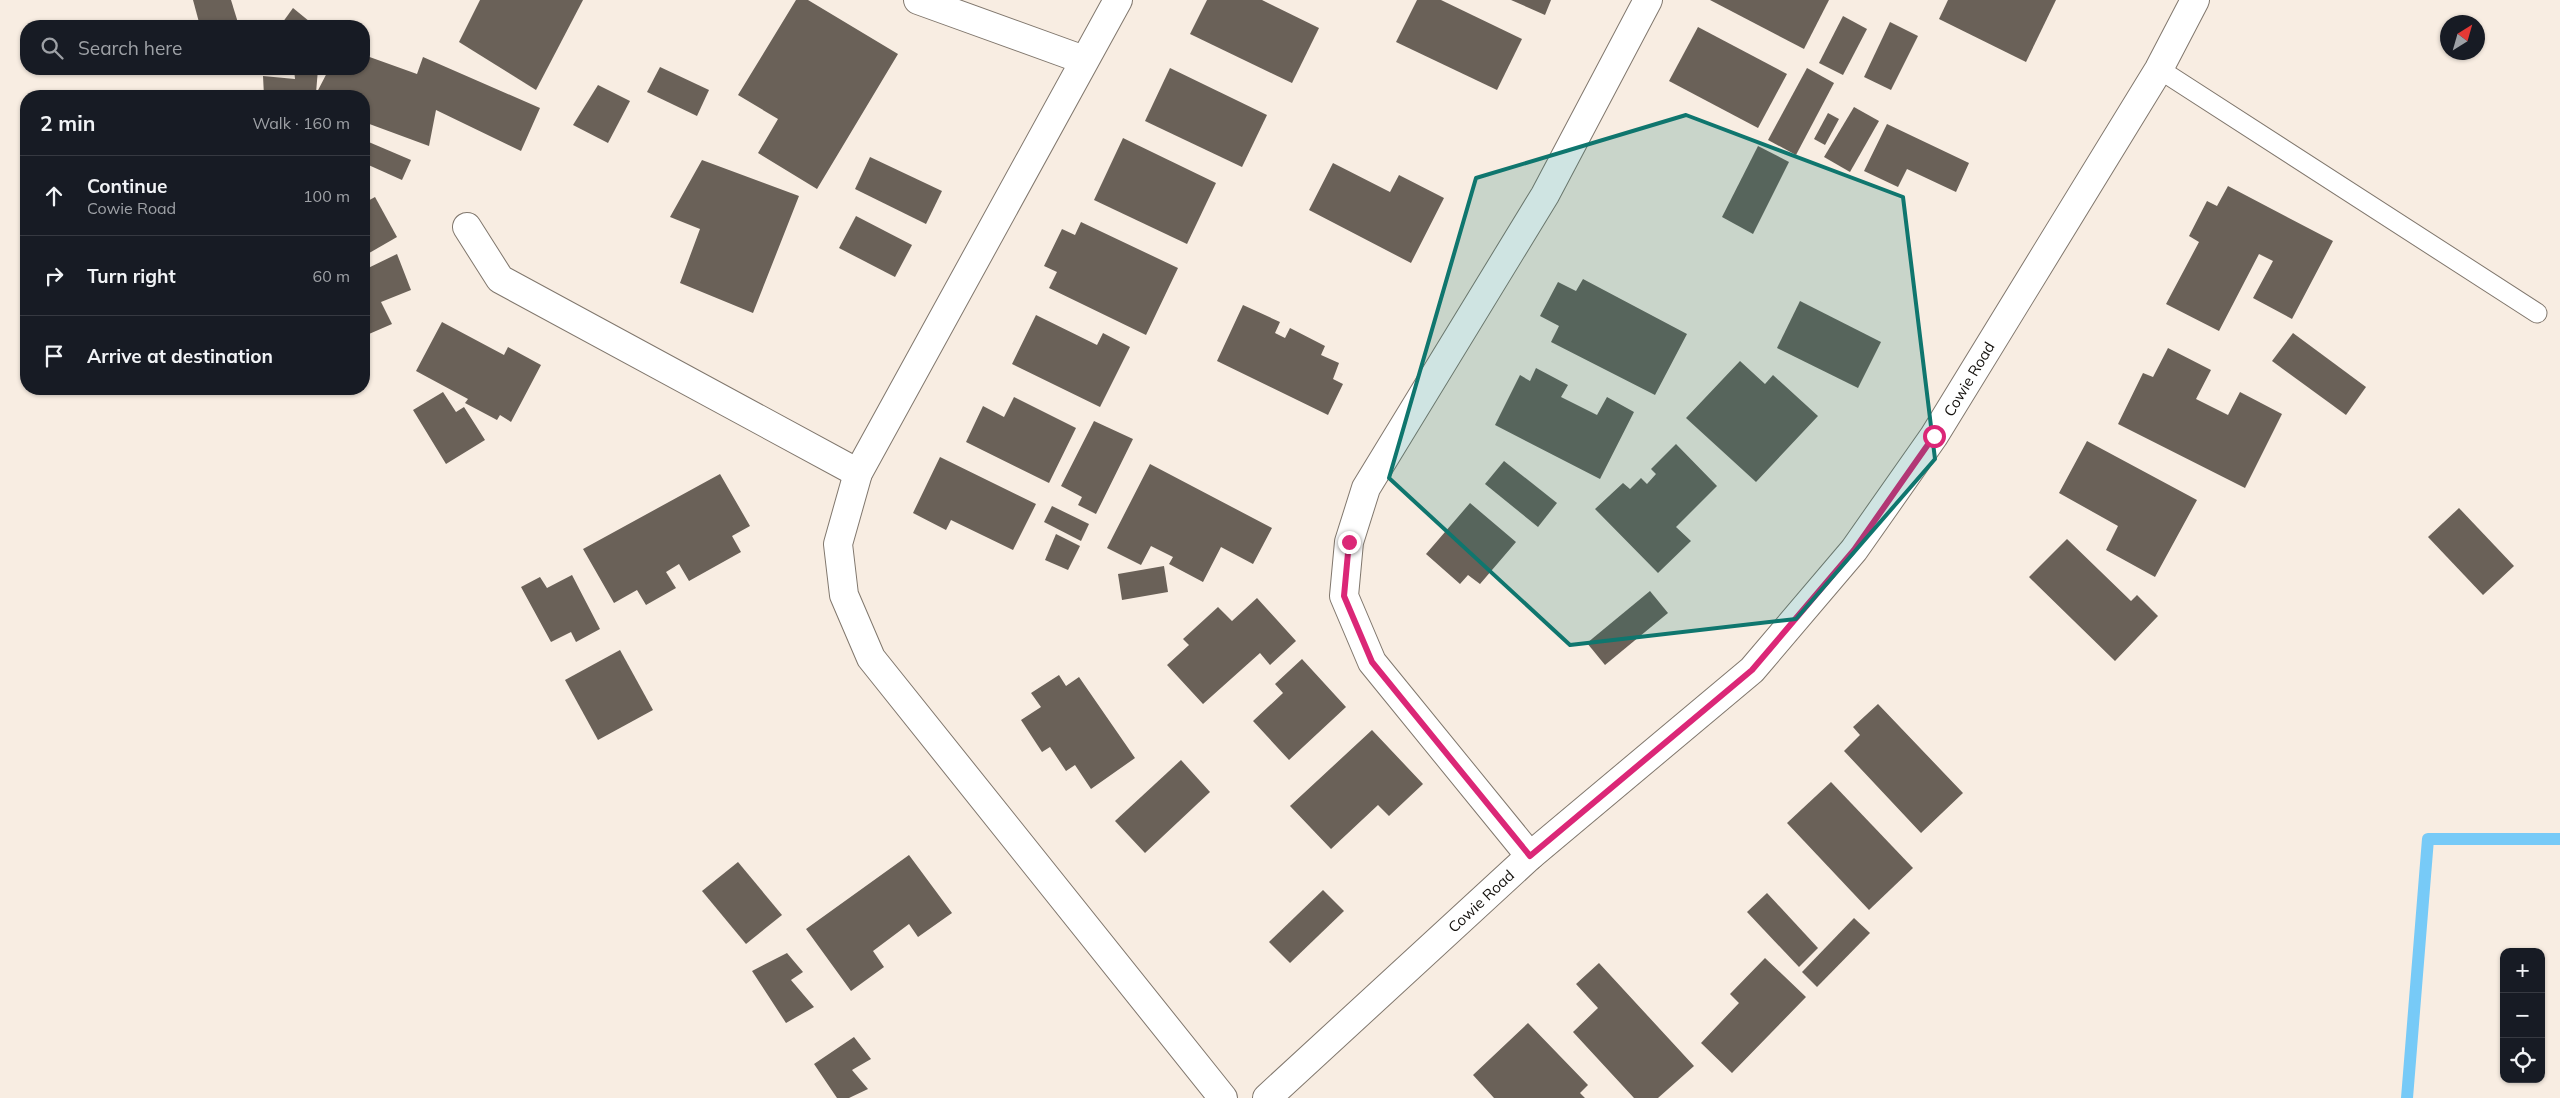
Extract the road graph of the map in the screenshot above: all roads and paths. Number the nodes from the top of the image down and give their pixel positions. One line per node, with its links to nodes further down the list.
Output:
1 (918, 0): 5 (street)
2 (1118, 0): 5 (street)
3 (1648, 0): 10 (street)
4 (2195, 0): 6 (street, Cowie Road)
5 (1084, 60): 9 (street)
6 (2158, 69): 8 (lane); 10 (street, Cowie Road)
7 (467, 227): 9 (street)
8 (2537, 313)
9 (858, 473): 11 (street)
10 (1530, 856): 12 (street, Cowie Road)
11 (1223, 1098)
12 (1267, 1098)

